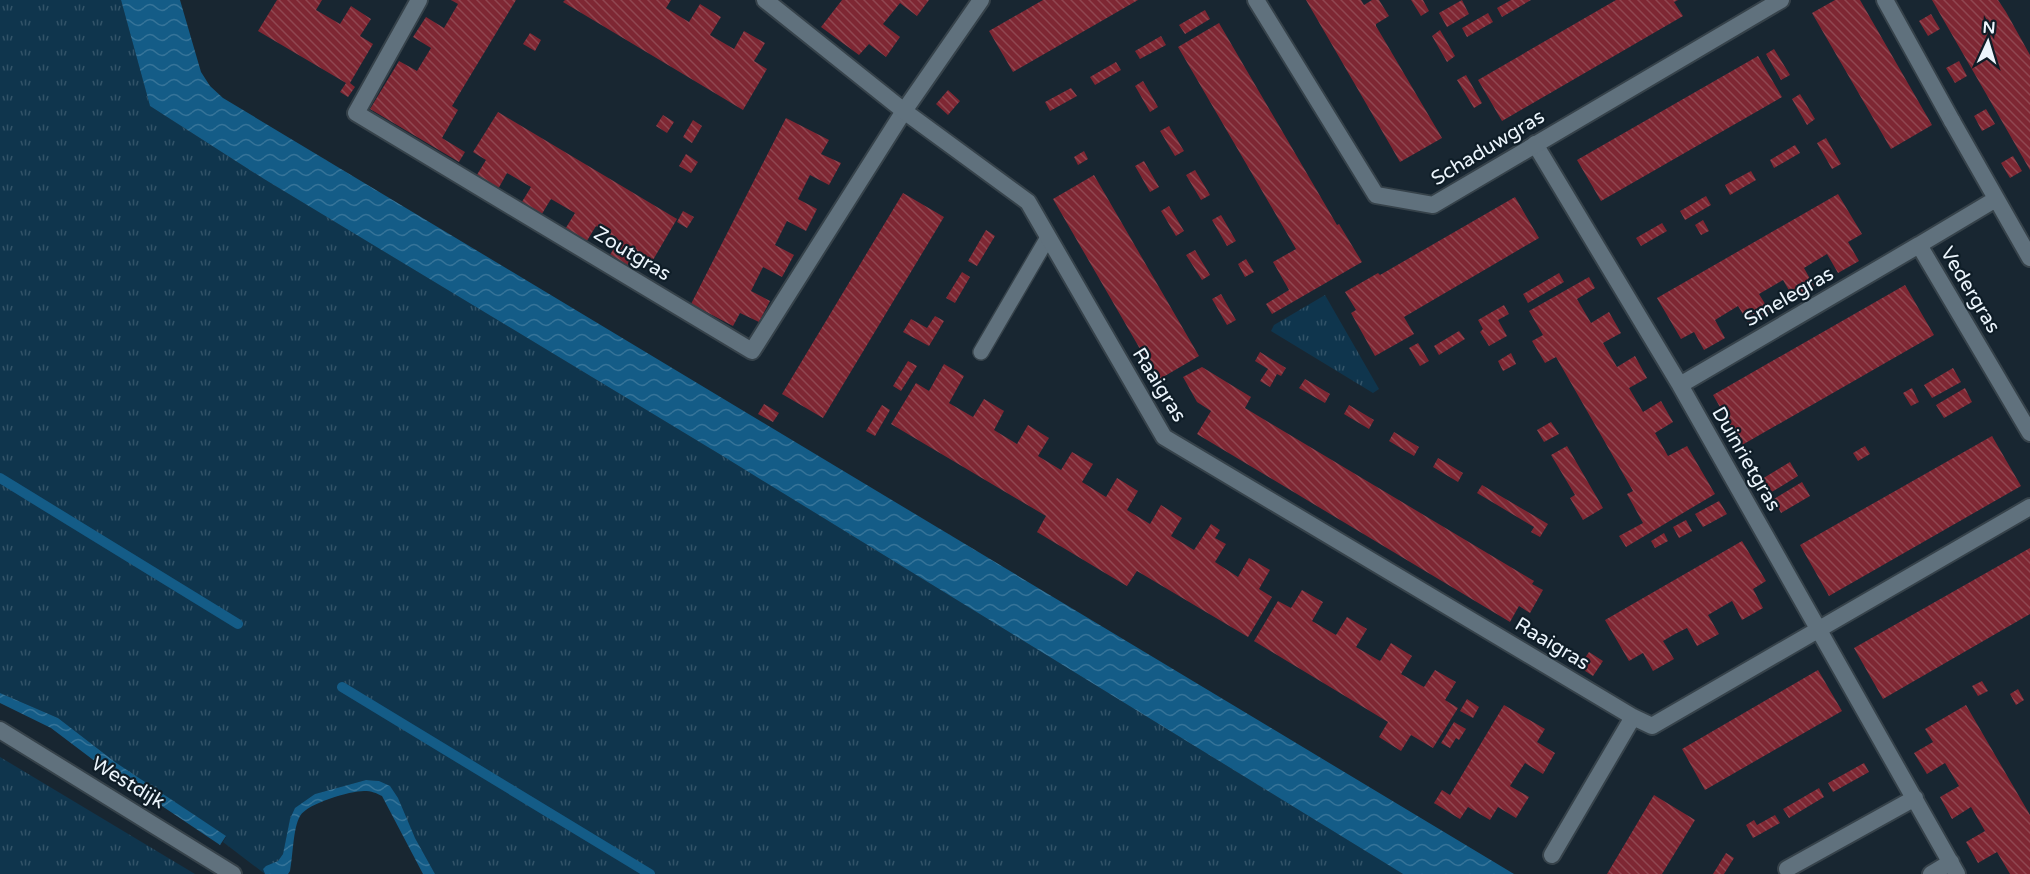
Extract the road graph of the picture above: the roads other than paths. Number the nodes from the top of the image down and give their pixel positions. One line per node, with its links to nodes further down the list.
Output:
1 (419, 0): 7 (street, Zoutgras)
2 (765, 0): 7 (street, Raaigras)
3 (981, 0): 7 (street)
4 (1256, 0): 8 (street, Schaduwgras)
5 (1781, 0): 8 (street, Schaduwgras)
6 (1886, 0): 9 (street)
7 (904, 111): 10 (street, Raaigras)
8 (1535, 144): 14 (street, Duinrietgras)
9 (1996, 199): 11 (street, Vedergras); 12 (street)
10 (1047, 239): 13 (lane); 18 (street, Raaigras)
11 (1919, 245): 14 (street, Smelegras); 15 (street, Vedergras)
12 (2030, 258)
13 (981, 352)
14 (1680, 386): 17 (street, Duinrietgras)
15 (2030, 433)
16 (2030, 507): 17 (street, Raaigras)
17 (1818, 628): 18 (street, Raaigras); 20 (street, Duinrietgras)
18 (1633, 717): 21 (street)
19 (0, 730): 24 (street, Westdijk)
20 (1915, 798): 22 (street, Duinrietgras); 23 (street)
21 (1552, 855)
22 (1954, 868): 25 (street, Duinrietgras)
23 (1786, 869)
24 (233, 874)
25 (1931, 874)

